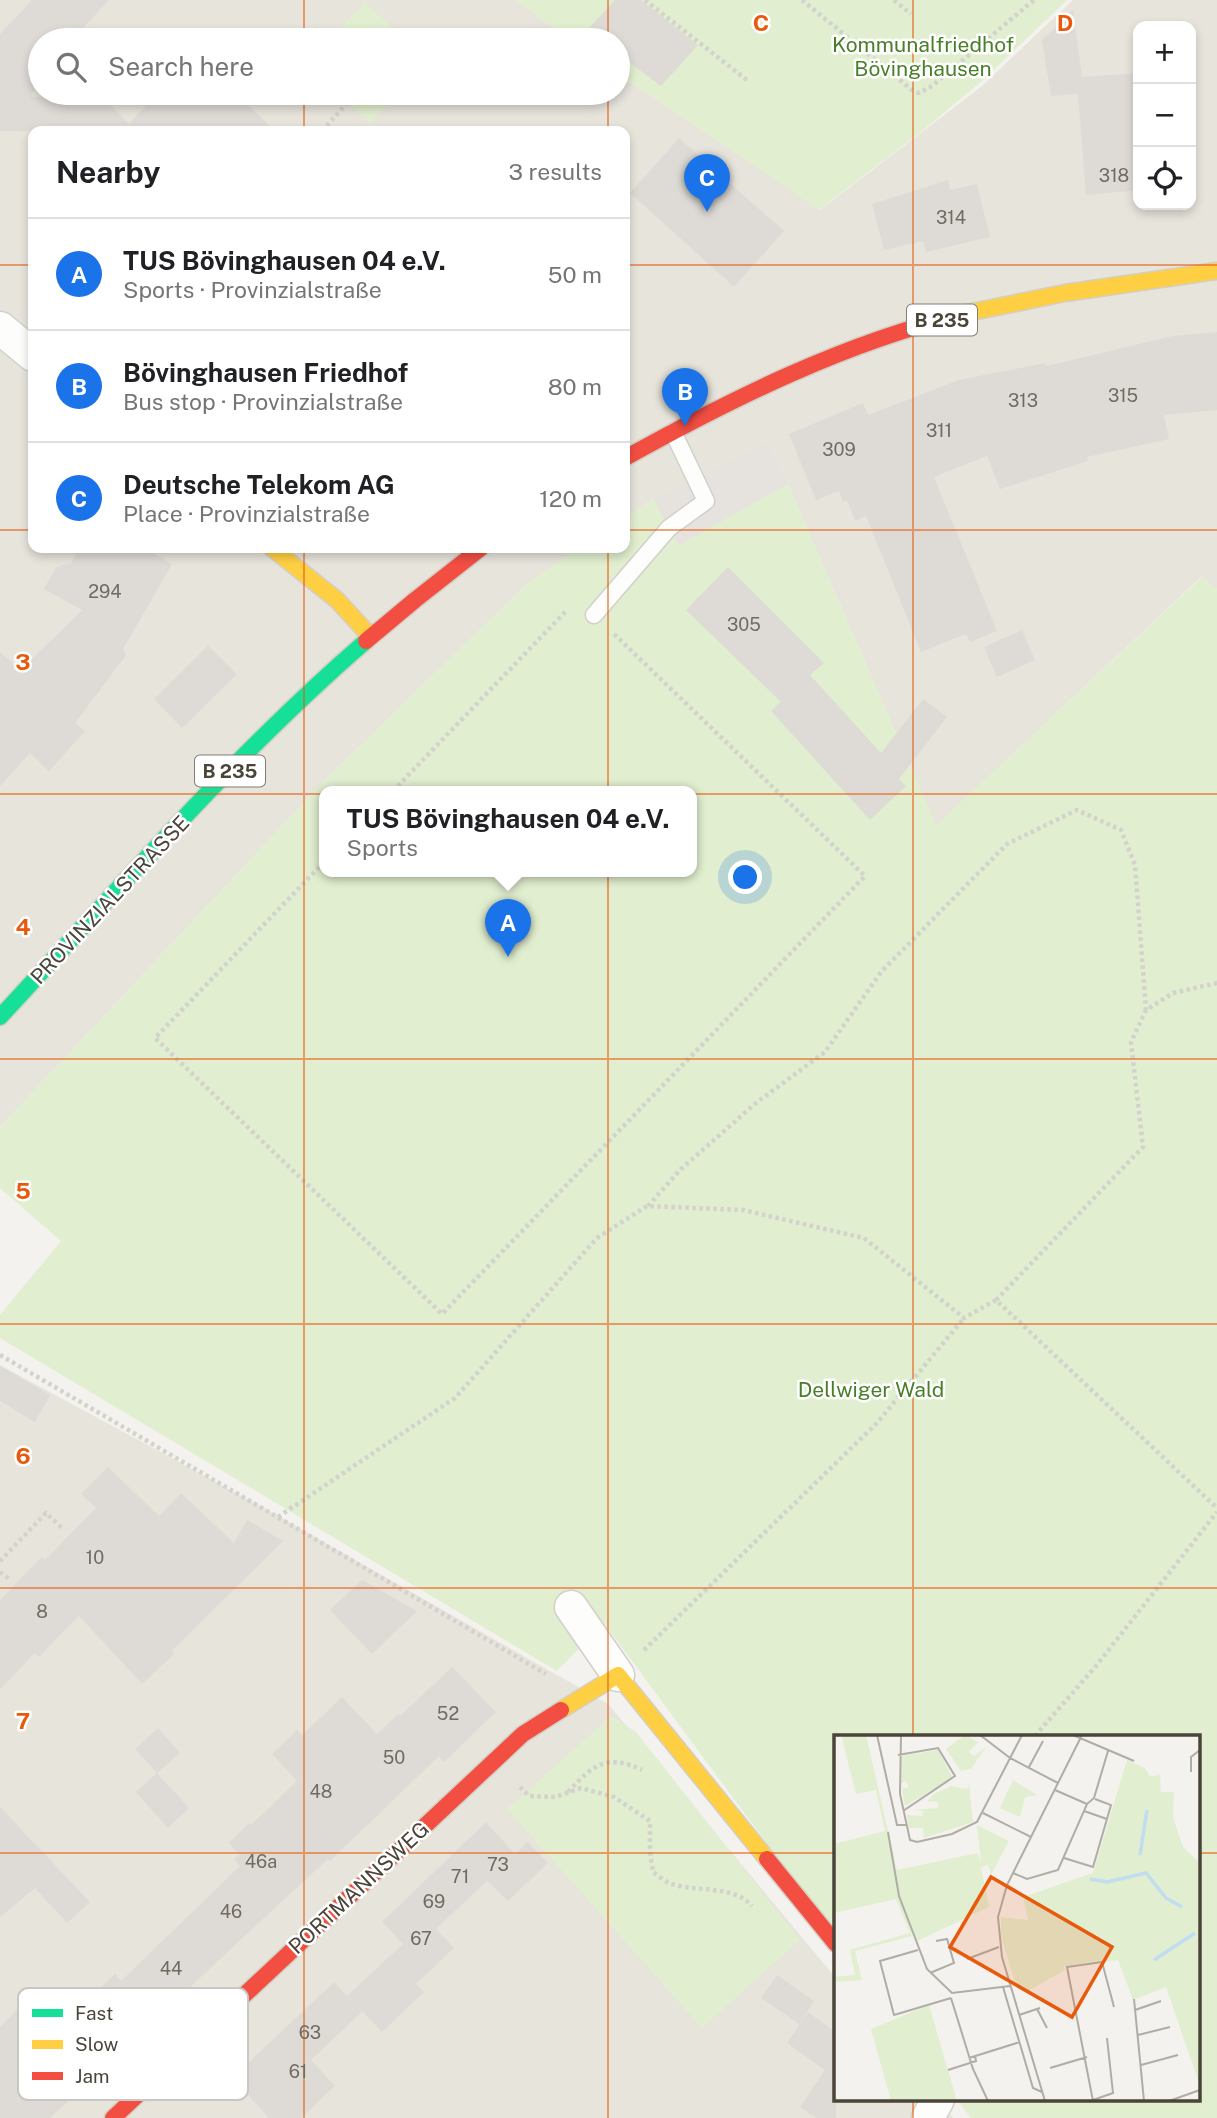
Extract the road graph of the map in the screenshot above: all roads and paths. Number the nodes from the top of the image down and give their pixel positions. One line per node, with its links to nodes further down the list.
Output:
1 (645, 0): 6 (path)
2 (802, 0): 4 (path)
3 (894, 0): 5 (path)
4 (1034, 0)
5 (911, 15)
6 (748, 80)
7 (345, 105): 8 (path)
8 (326, 126)
9 (1217, 271): 12 (main road, B 235)
10 (0, 328): 11 (street)
11 (28, 351)
12 (673, 432): 13 (main road, B 235); 16 (lane)
13 (630, 455)
14 (278, 553): 17 (main road)
15 (474, 553): 17 (main road, PROVINZIALSTRASSE / B 235)
16 (594, 615): 18 (path); 19 (path)
17 (370, 636): 22 (main road, PROVINZIALSTRASSE / B 235)
18 (398, 786)
19 (319, 867)
20 (1217, 983): 21 (path)
21 (1146, 1010): 23 (path); 24 (path)
22 (0, 1017)
23 (648, 1206): 25 (path); 28 (path)
24 (996, 1300): 25 (path); 27 (path)
25 (964, 1318): 34 (path)
26 (0, 1355): 28 (path)
27 (1217, 1510): 36 (path)
28 (278, 1517): 35 (path)
29 (62, 1528): 30 (path)
30 (0, 1561)
31 (0, 1572): 32 (path)
32 (9, 1579)
33 (570, 1608): 34 (street)
34 (618, 1675): 35 (main road, PORTMANNSWEG); 41 (main road)
35 (581, 1698): 37 (main road, PORTMANNSWEG)
36 (1037, 1735)
37 (495, 1760): 39 (path); 42 (main road, PORTMANNSWEG)
38 (642, 1770): 39 (path)
39 (567, 1793): 40 (path)
40 (754, 1909)
41 (834, 1943)
42 (248, 1991)
43 (132, 2100): 45 (main road, PORTMANNSWEG)
44 (937, 2100): 46 (street)
45 (113, 2118)
46 (928, 2118)

